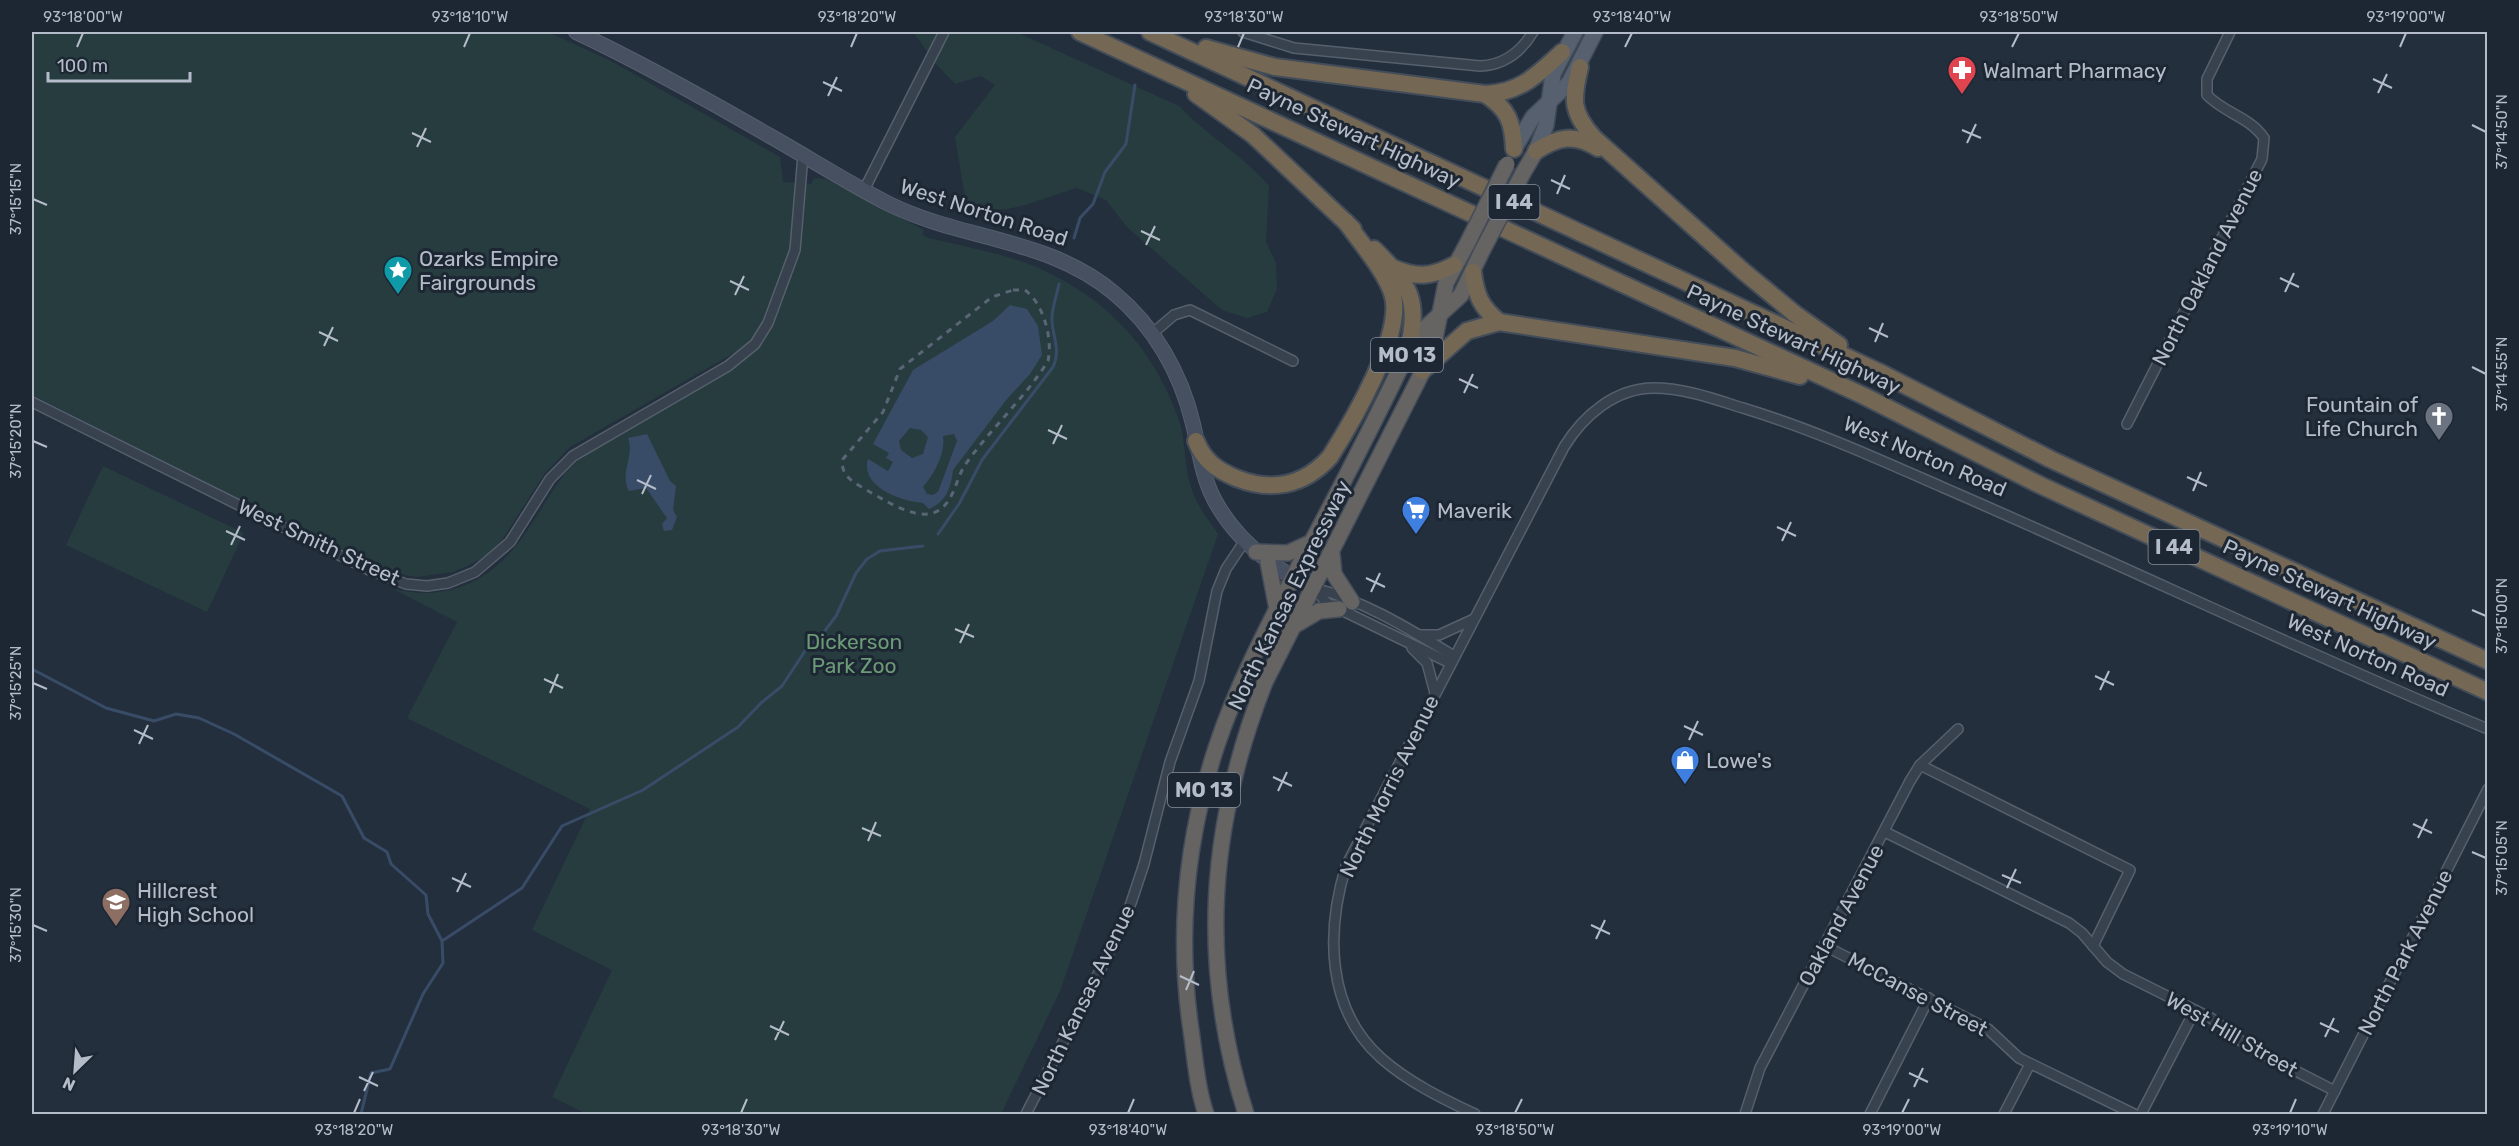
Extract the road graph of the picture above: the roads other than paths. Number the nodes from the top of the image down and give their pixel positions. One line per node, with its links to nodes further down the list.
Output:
1 (576, 32): 18 (main road, West Norton Road)
2 (944, 32): 19 (street)
3 (1080, 32): 11 (highway, Payne Stewart Highway / I 44)
4 (1151, 32): 13 (highway); 30 (highway, Payne Stewart Highway / I 44)
5 (1243, 32): 6 (street)
6 (1533, 32)
7 (1575, 32): 10 (main road, North Kansas Expressway / MO 13)
8 (1595, 32): 12 (main road, North Kansas Expressway / MO 13)
9 (2230, 32): 33 (street, North Oakland Avenue)
10 (1562, 52): 13 (highway); 14 (main road, North Kansas Expressway / MO 13)
11 (1144, 61): 20 (highway); 31 (highway, Payne Stewart Highway / I 44)
12 (1580, 67): 14 (main road, North Kansas Expressway / MO 13); 17 (highway)
13 (1485, 94): 15 (highway)
14 (1550, 102): 15 (main road, North Kansas Expressway / MO 13); 16 (main road, North Kansas Expressway / MO 13)
15 (1514, 149): 21 (highway, North Kansas Expressway / MO 13, bridge)
16 (1536, 151): 17 (highway); 23 (highway, North Kansas Expressway / MO 13, bridge)
17 (1609, 154): 30 (highway)
18 (803, 155): 19 (main road, West Norton Road); 32 (street, West Smith Street)
19 (864, 190): 26 (main road, West Norton Road)
20 (1346, 222): 22 (highway); 34 (highway)
21 (1454, 265): 22 (highway); 24 (highway, North Kansas Expressway / MO 13)
22 (1393, 267): 27 (highway)
23 (1473, 272): 24 (highway, North Kansas Expressway / MO 13); 25 (highway)
24 (1440, 314): 27 (highway, North Kansas Expressway / MO 13); 29 (highway, North Kansas Expressway / MO 13)
25 (1499, 322): 29 (highway); 31 (highway)
26 (1153, 333): 28 (street); 34 (main road, West Norton Road)
27 (1408, 352): 35 (highway, North Kansas Expressway / MO 13)
28 (1293, 361)
29 (1422, 371): 37 (highway, North Kansas Expressway / MO 13)
30 (1879, 372): 47 (highway, Payne Stewart Highway / I 44)
31 (1864, 396): 48 (highway, Payne Stewart Highway / I 44)
32 (32, 402)
33 (2127, 424)
34 (1196, 441): 36 (main road, West Norton Road)
35 (1312, 542): 36 (highway); 38 (highway, North Kansas Expressway / MO 13)
36 (1256, 552): 38 (main road, West Norton Road); 41 (highway); 61 (street, North Kansas Avenue)
37 (1332, 554): 39 (highway, North Kansas Expressway / MO 13); 40 (highway)
38 (1293, 578): 39 (main road, West Norton Road); 41 (highway, North Kansas Expressway / MO 13)
39 (1314, 588): 40 (street, West Norton Road); 40 (street, West Norton Road); 43 (highway, North Kansas Expressway / MO 13)
40 (1346, 606): 43 (highway); 44 (street, West Norton Road); 45 (street, West Norton Road)
41 (1277, 610): 62 (highway, North Kansas Expressway / MO 13)
42 (1474, 619): 44 (street); 46 (street, West Norton Road); 51 (street, West Norton Road)
43 (1295, 626): 63 (highway, North Kansas Expressway / MO 13)
44 (1421, 635): 46 (street, West Norton Road)
45 (1404, 640): 46 (street, West Norton Road); 49 (street)
46 (1452, 660): 49 (street, North Morris Avenue)
47 (2487, 661)
48 (2487, 692)
49 (1435, 693): 64 (street, North Morris Avenue)
50 (1958, 729): 52 (street, Oakland Avenue)
51 (2487, 729)
52 (1920, 765): 54 (street, Oakland Avenue); 56 (street)
53 (2487, 789): 60 (street, North Park Avenue)
54 (1885, 832): 55 (street, Oakland Avenue); 56 (street, West Hill Street)
55 (1825, 946): 57 (street, McCanse Street); 65 (street, Oakland Avenue)
56 (2093, 946): 58 (street, West Hill Street)
57 (1929, 998): 59 (street, McCanse Street); 66 (street)
58 (2195, 1010): 60 (street, West Hill Street); 69 (street)
59 (2030, 1064): 67 (street); 68 (street, McCanse Street)
60 (2335, 1091): 70 (street, North Park Avenue)
61 (1026, 1114)
62 (1206, 1114)
63 (1246, 1114)
64 (1475, 1114)
65 (1744, 1114)
66 (1870, 1114)
67 (2004, 1114)
68 (2133, 1114)
69 (2141, 1114)
70 (2323, 1114)

